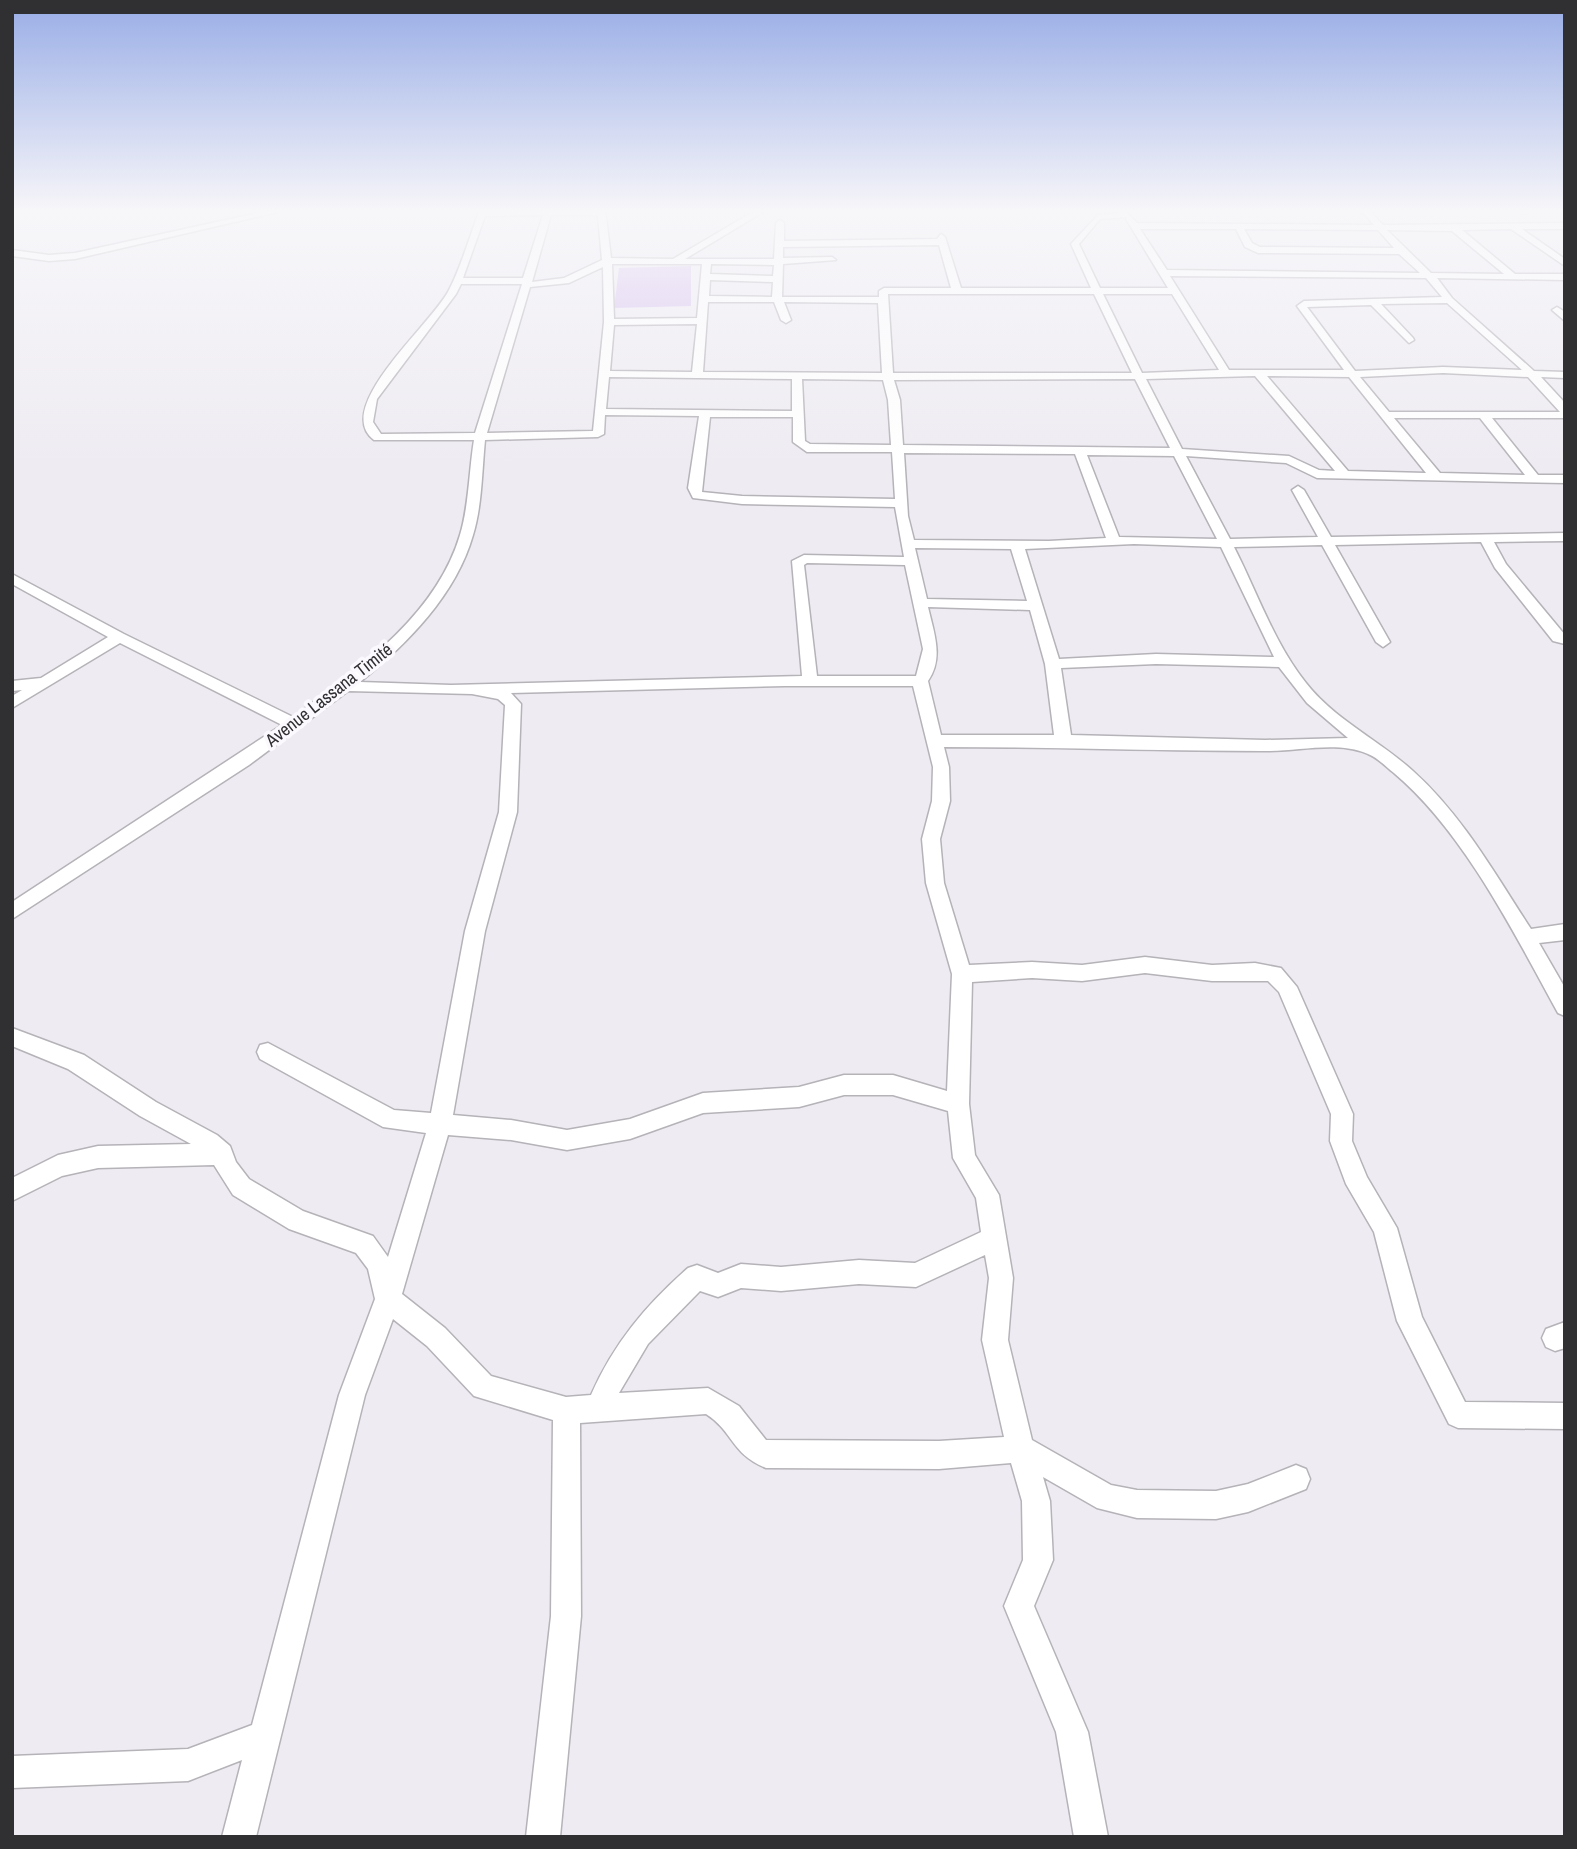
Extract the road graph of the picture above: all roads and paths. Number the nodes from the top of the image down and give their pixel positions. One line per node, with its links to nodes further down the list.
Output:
1 (450, 295): 37 (street)
2 (523, 295): 37 (street, Avenue Lassana Timité)
3 (608, 295): 18 (street)
4 (703, 295): 10 (street)
5 (884, 295): 11 (street)
6 (1099, 295): 29 (street)
7 (1177, 295): 20 (street)
8 (1445, 295): 12 (street)
9 (777, 298): 10 (street); 11 (street); 16 (street)
10 (702, 299): 17 (street)
11 (883, 300): 28 (street)
12 (1449, 300): 13 (street); 24 (street)
13 (1376, 303): 19 (street); 22 (street)
14 (1565, 308): 15 (street)
15 (1565, 318)
16 (786, 320)
17 (700, 321): 18 (street); 25 (street)
18 (609, 323): 23 (street)
19 (1409, 340)
20 (1226, 373): 21 (street); 29 (street)
21 (1258, 373): 22 (street); 41 (street)
22 (1351, 373): 24 (street); 34 (street)
23 (606, 374): 25 (street); 31 (street)
24 (1530, 374): 26 (street); 30 (street)
25 (697, 375): 27 (street)
26 (1565, 375)
27 (797, 376): 28 (street); 33 (street)
28 (888, 377): 29 (street); 38 (street)
29 (1138, 377): 40 (street)
30 (1565, 410)
31 (600, 412): 32 (street); 37 (street)
32 (705, 412): 33 (street); 46 (street)
33 (799, 414): 38 (street)
34 (1387, 415): 35 (street); 42 (street)
35 (1483, 415): 36 (street); 43 (street)
36 (1565, 415)
37 (480, 436): 67 (street, Avenue Lassana Timité)
38 (896, 449): 39 (street); 46 (street)
39 (1080, 451): 40 (street); 49 (street)
40 (1177, 452): 41 (street); 52 (street)
41 (1343, 473): 42 (street)
42 (1436, 477): 43 (street)
43 (1533, 477): 44 (street)
44 (1565, 479)
45 (1298, 490): 50 (street)
46 (901, 503): 51 (street)
47 (1565, 537): 48 (street)
48 (1486, 539): 50 (street); 59 (street)
49 (1114, 541): 52 (street); 53 (street)
50 (1324, 541): 52 (street); 60 (street)
51 (909, 544): 53 (street); 54 (street)
52 (1226, 544): 61 (street)
53 (1017, 545): 57 (street)
54 (913, 561): 56 (street); 63 (street)
55 (12, 578): 58 (street)
56 (922, 603): 57 (street); 64 (street)
57 (1035, 606): 62 (street)
58 (119, 637): 65 (street); 70 (street)
59 (1565, 640)
60 (1383, 642)
61 (1284, 662): 62 (street); 73 (street)
62 (1053, 664): 71 (street)
63 (810, 680): 64 (street); 68 (street)
64 (920, 681): 72 (street)
65 (49, 682): 66 (street); 69 (street)
66 (12, 686)
67 (345, 686): 68 (street); 70 (street, Avenue Lassana Timité)
68 (470, 689): 82 (street)
69 (12, 703)
70 (294, 724): 74 (street, Avenue Lassana Timité)
71 (1063, 740): 72 (street); 73 (street)
72 (936, 741): 77 (street)
73 (1376, 750): 76 (street)
74 (12, 912)
75 (1565, 932): 76 (street)
76 (1527, 937): 78 (street)
77 (961, 974): 81 (street); 89 (street)
78 (1565, 1007)
79 (12, 1037): 83 (street)
80 (268, 1052): 82 (street)
81 (958, 1104): 82 (street); 85 (street)
82 (440, 1124): 86 (street)
83 (222, 1154): 84 (street); 86 (street)
84 (13, 1191)
85 (993, 1239): 87 (street); 90 (street)
86 (388, 1299): 88 (street); 92 (street)
87 (599, 1407): 88 (street); 90 (street)
88 (566, 1410): 95 (street)
89 (1565, 1416)
90 (1021, 1449): 91 (street); 96 (street)
91 (1296, 1479)
92 (265, 1736): 93 (street); 94 (street)
93 (12, 1772)
94 (239, 1837)
95 (543, 1837)
96 (1091, 1837)

